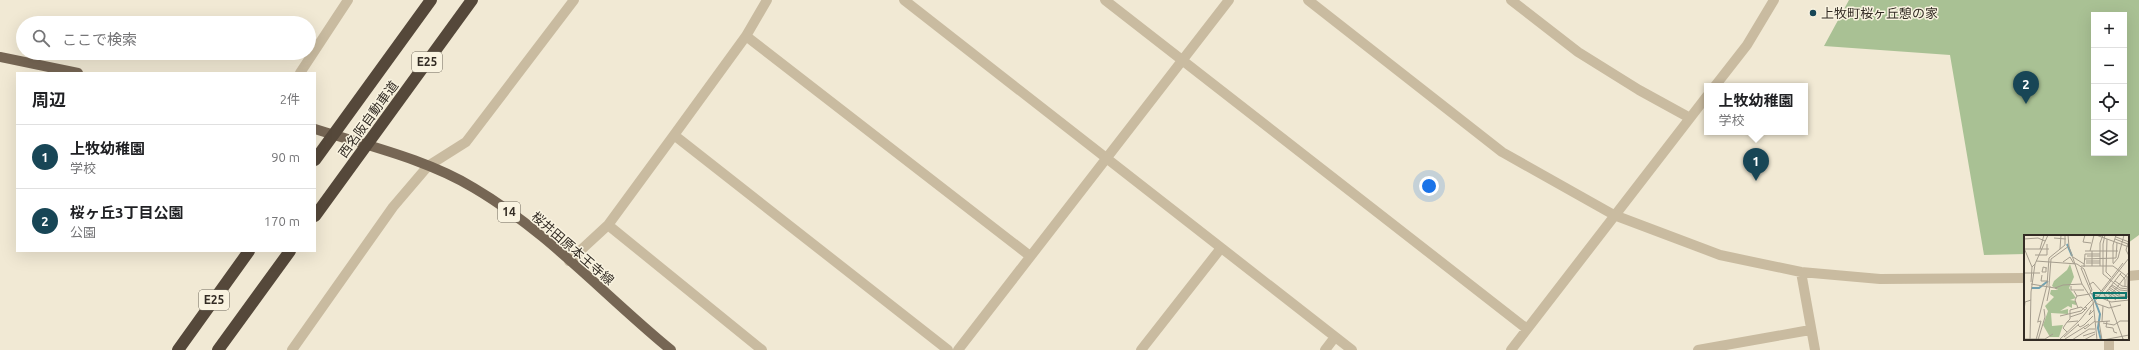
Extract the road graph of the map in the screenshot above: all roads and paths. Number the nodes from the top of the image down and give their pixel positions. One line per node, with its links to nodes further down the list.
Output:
1 (348, 0): 14 (street)
2 (431, 0): 25 (highway, 西名阪自動車道 / E25)
3 (472, 0): 28 (highway, 西名阪自動車道 / E25)
4 (574, 0): 27 (street)
5 (767, 0): 13 (street)
6 (904, 0): 26 (street)
7 (1105, 0): 17 (street)
8 (1229, 0): 17 (street)
9 (1308, 0): 29 (street)
10 (1511, 0): 22 (street)
11 (1762, 0): 12 (street)
12 (1773, 2): 20 (street)
13 (746, 36): 24 (street); 34 (street)
14 (316, 49)
15 (0, 57): 18 (main road)
16 (309, 60): 19 (street)
17 (1182, 60): 26 (street); 40 (street)
18 (73, 72)
19 (301, 72)
20 (1717, 83)
21 (1704, 100): 22 (street)
22 (1690, 118): 29 (street)
23 (316, 129): 27 (main road, 桜井田原本王寺線 / 14)
24 (674, 135): 30 (street); 48 (street)
25 (317, 157)
26 (1107, 157): 31 (street); 34 (street)
27 (428, 166): 35 (main road, 桜井田原本王寺線 / 14); 45 (street)
28 (316, 215)
29 (1614, 215): 36 (street); 40 (street)
30 (608, 225): 35 (street); 47 (street)
31 (1221, 248): 42 (street); 50 (street)
32 (248, 252): 43 (highway, E25)
33 (289, 252): 44 (highway, E25)
34 (1030, 256): 49 (street)
35 (569, 261): 46 (main road, 桜井田原本王寺線 / 14)
36 (1801, 272): 39 (street); 41 (street)
37 (2139, 275): 38 (street)
38 (2129, 276)
39 (2024, 278)
40 (1527, 329): 53 (street)
41 (1810, 330): 54 (street); 55 (street)
42 (1335, 337): 51 (street); 52 (street)
43 (178, 350)
44 (218, 350)
45 (292, 350)
46 (671, 350)
47 (762, 350)
48 (948, 350)
49 (958, 350)
50 (1141, 350)
51 (1325, 350)
52 (1352, 350)
53 (1511, 350)
54 (1698, 350)
55 (1815, 350)

